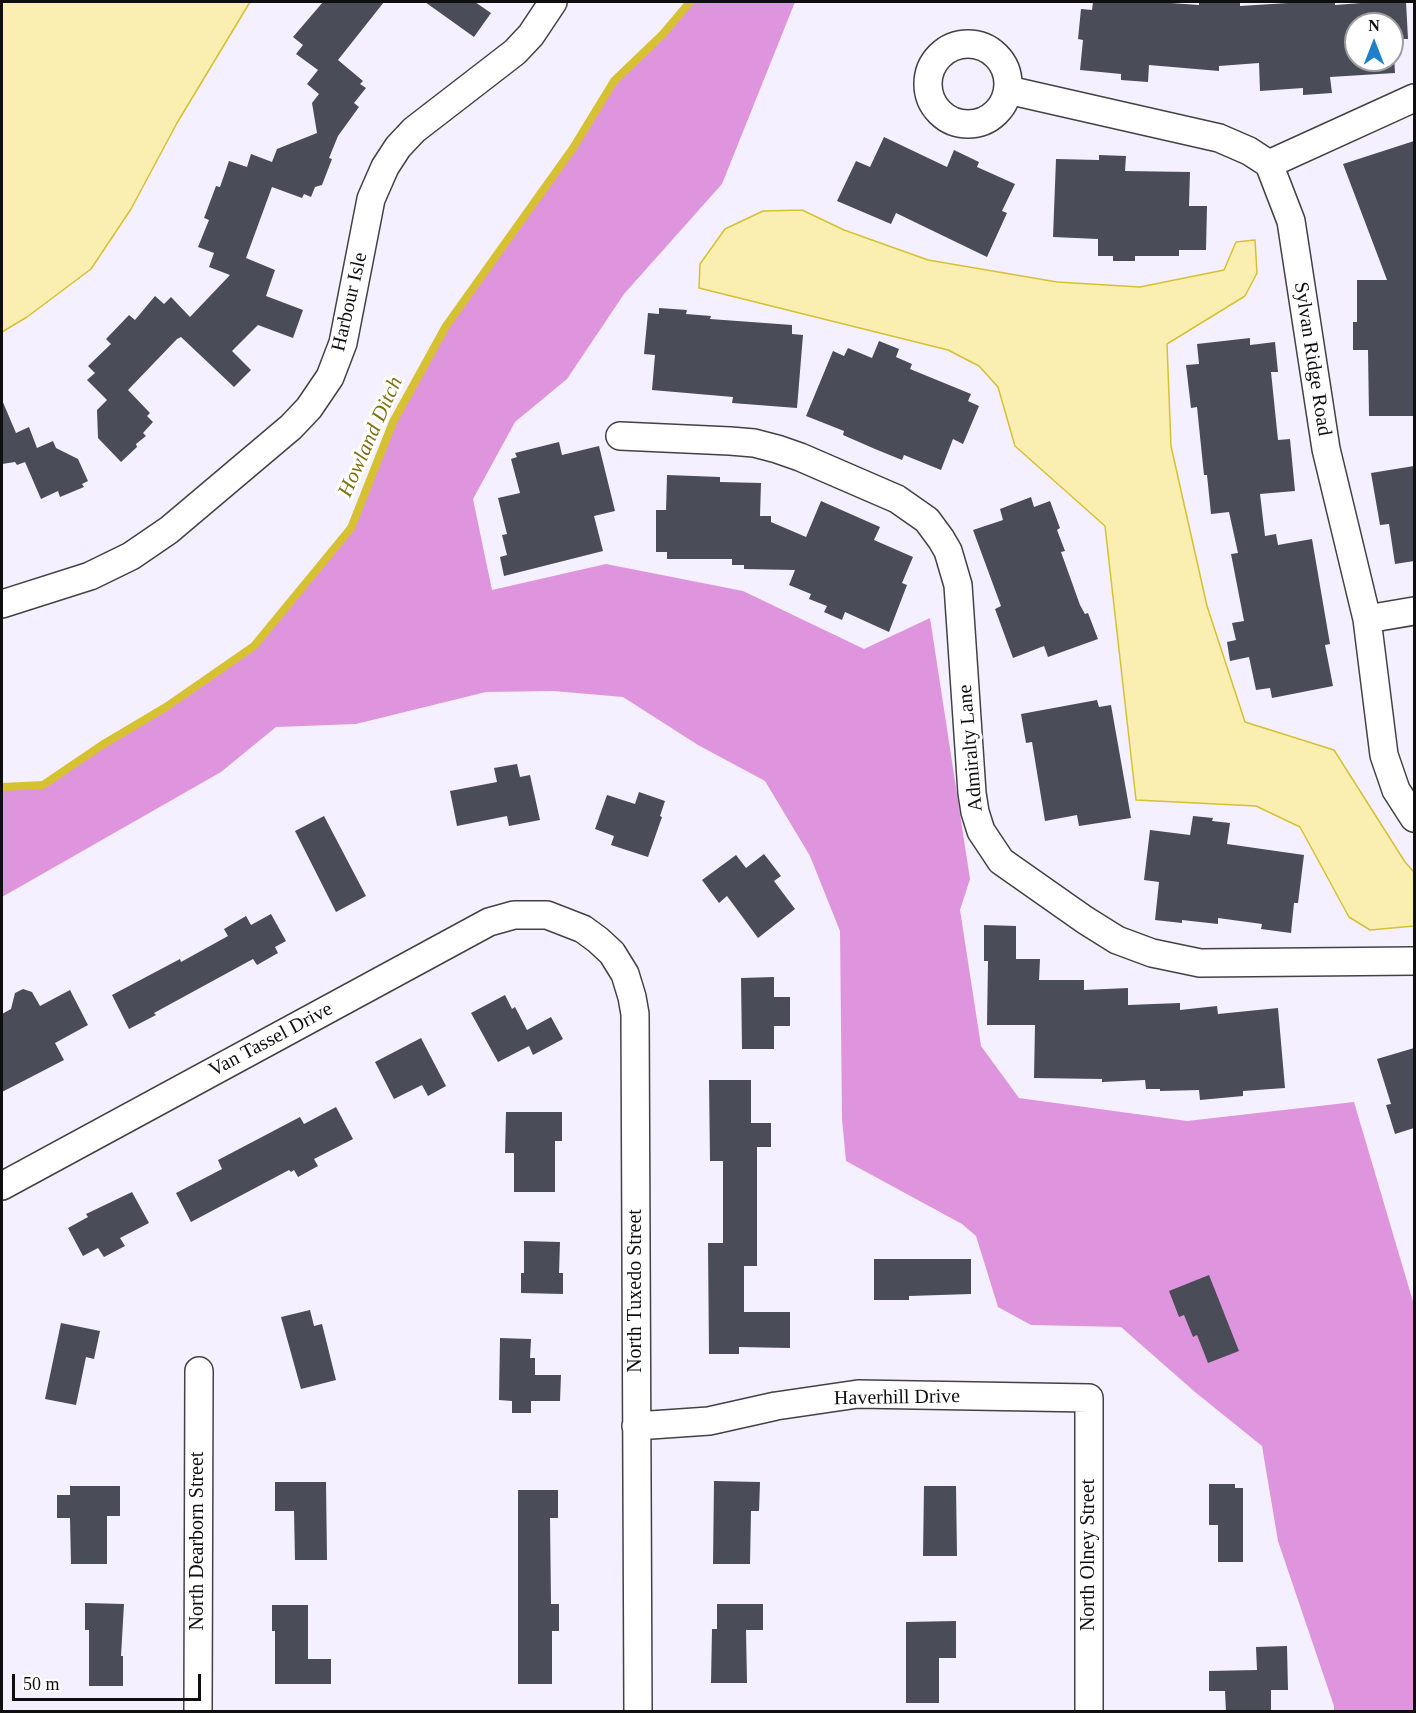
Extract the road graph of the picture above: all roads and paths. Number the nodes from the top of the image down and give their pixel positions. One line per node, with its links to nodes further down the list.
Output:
1 (553, 2): 6 (street, Harbour Isle)
2 (1008, 90): 4 (street)
3 (1414, 98): 4 (street)
4 (1269, 164): 8 (street, Sylvan Ridge Road)
5 (620, 436): 12 (street, Admiralty Lane)
6 (2, 604)
7 (1414, 611): 8 (street)
8 (1367, 619): 9 (street, Sylvan Ridge Road)
9 (1407, 793): 10 (street, Sylvan Ridge Road)
10 (1414, 818)
11 (547, 915): 13 (street, Van Tassel Drive); 16 (street, North Tuxedo Street)
12 (1414, 961)
13 (2, 1186)
14 (200, 1371): 17 (street, North Dearborn Street)
15 (1089, 1398): 16 (street, Haverhill Drive); 19 (street, North Olney Street)
16 (636, 1426): 18 (street, North Tuxedo Street)
17 (198, 1712)
18 (638, 1712)
19 (1089, 1712)

